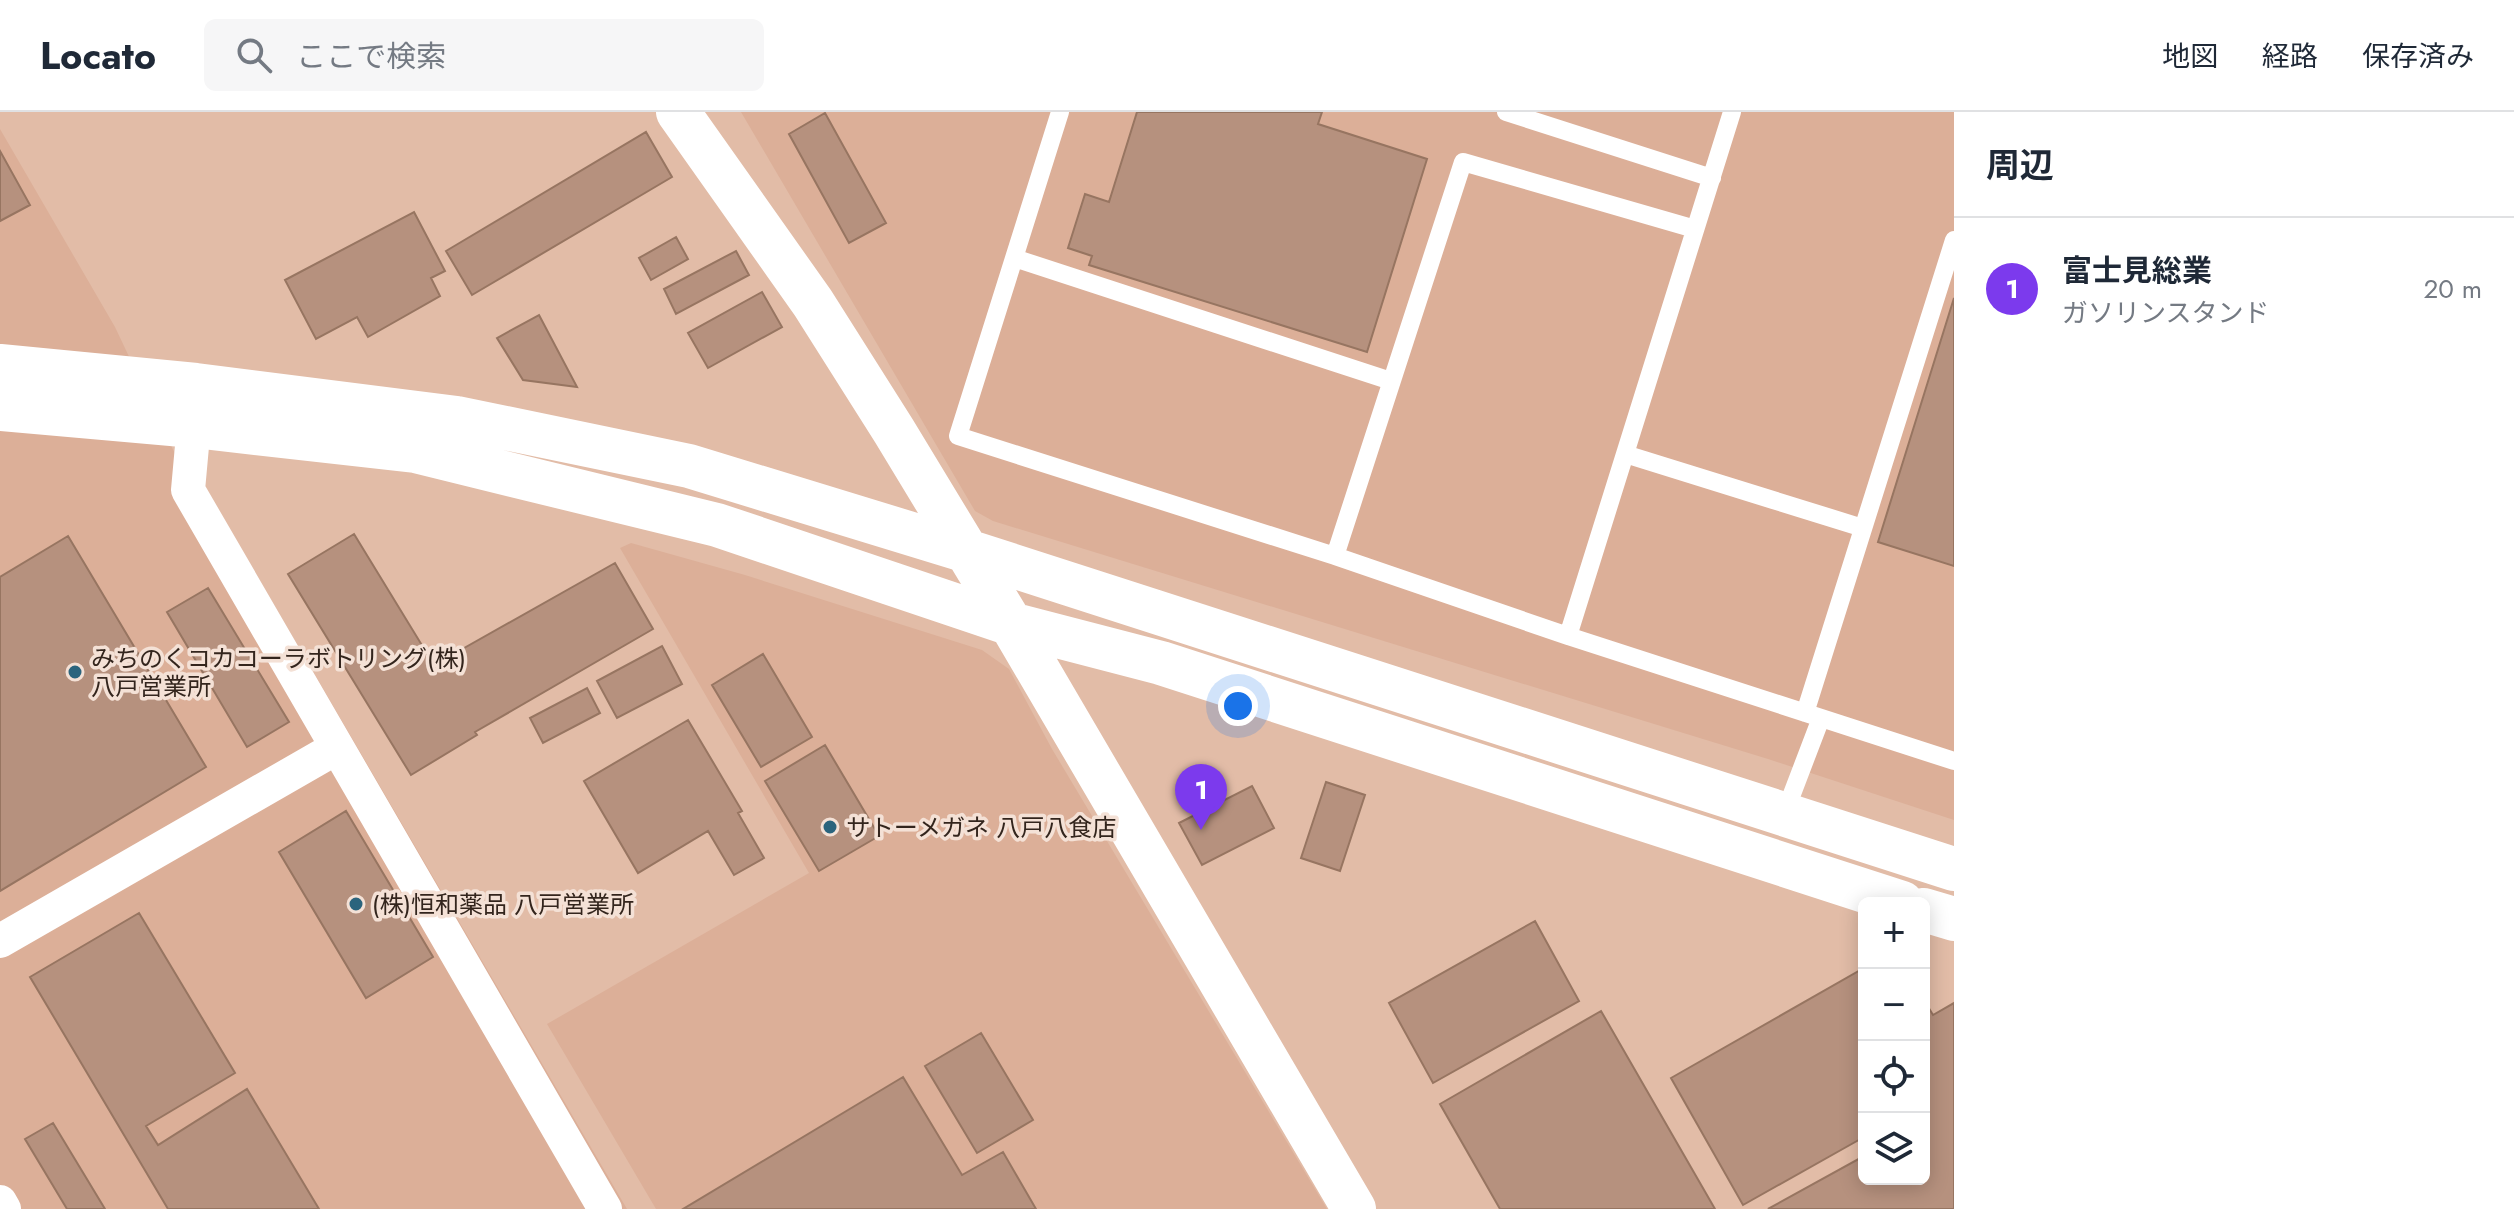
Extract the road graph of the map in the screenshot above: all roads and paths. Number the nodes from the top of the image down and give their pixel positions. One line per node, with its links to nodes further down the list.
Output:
1 (678, 112): 15 (street)
2 (1060, 112): 8 (lane)
3 (1506, 112): 5 (lane)
4 (1732, 112): 5 (lane)
5 (1712, 178): 6 (lane)
6 (1695, 229): 10 (lane); 13 (lane)
7 (1954, 240): 14 (lane)
8 (1014, 258): 10 (lane); 16 (lane)
9 (0, 366): 11 (street)
10 (1391, 381): 16 (lane)
11 (195, 406): 12 (street); 15 (street); 17 (street); 20 (street)
12 (0, 409)
13 (1625, 454): 14 (lane); 18 (lane)
14 (1863, 528): 19 (lane)
15 (967, 551): 17 (street); 22 (street)
16 (1335, 556): 18 (lane)
17 (1011, 624): 24 (street); 31 (street)
18 (1568, 636): 19 (lane)
19 (1813, 715): 21 (lane); 22 (lane)
20 (336, 748): 27 (street); 30 (street)
21 (1954, 761)
22 (1784, 815): 23 (street)
23 (1954, 869)
24 (1883, 897)
25 (1930, 912): 26 (street)
26 (1954, 919)
27 (0, 941)
28 (0, 1202): 29 (street)
29 (4, 1209)
30 (605, 1209)
31 (1354, 1209)

